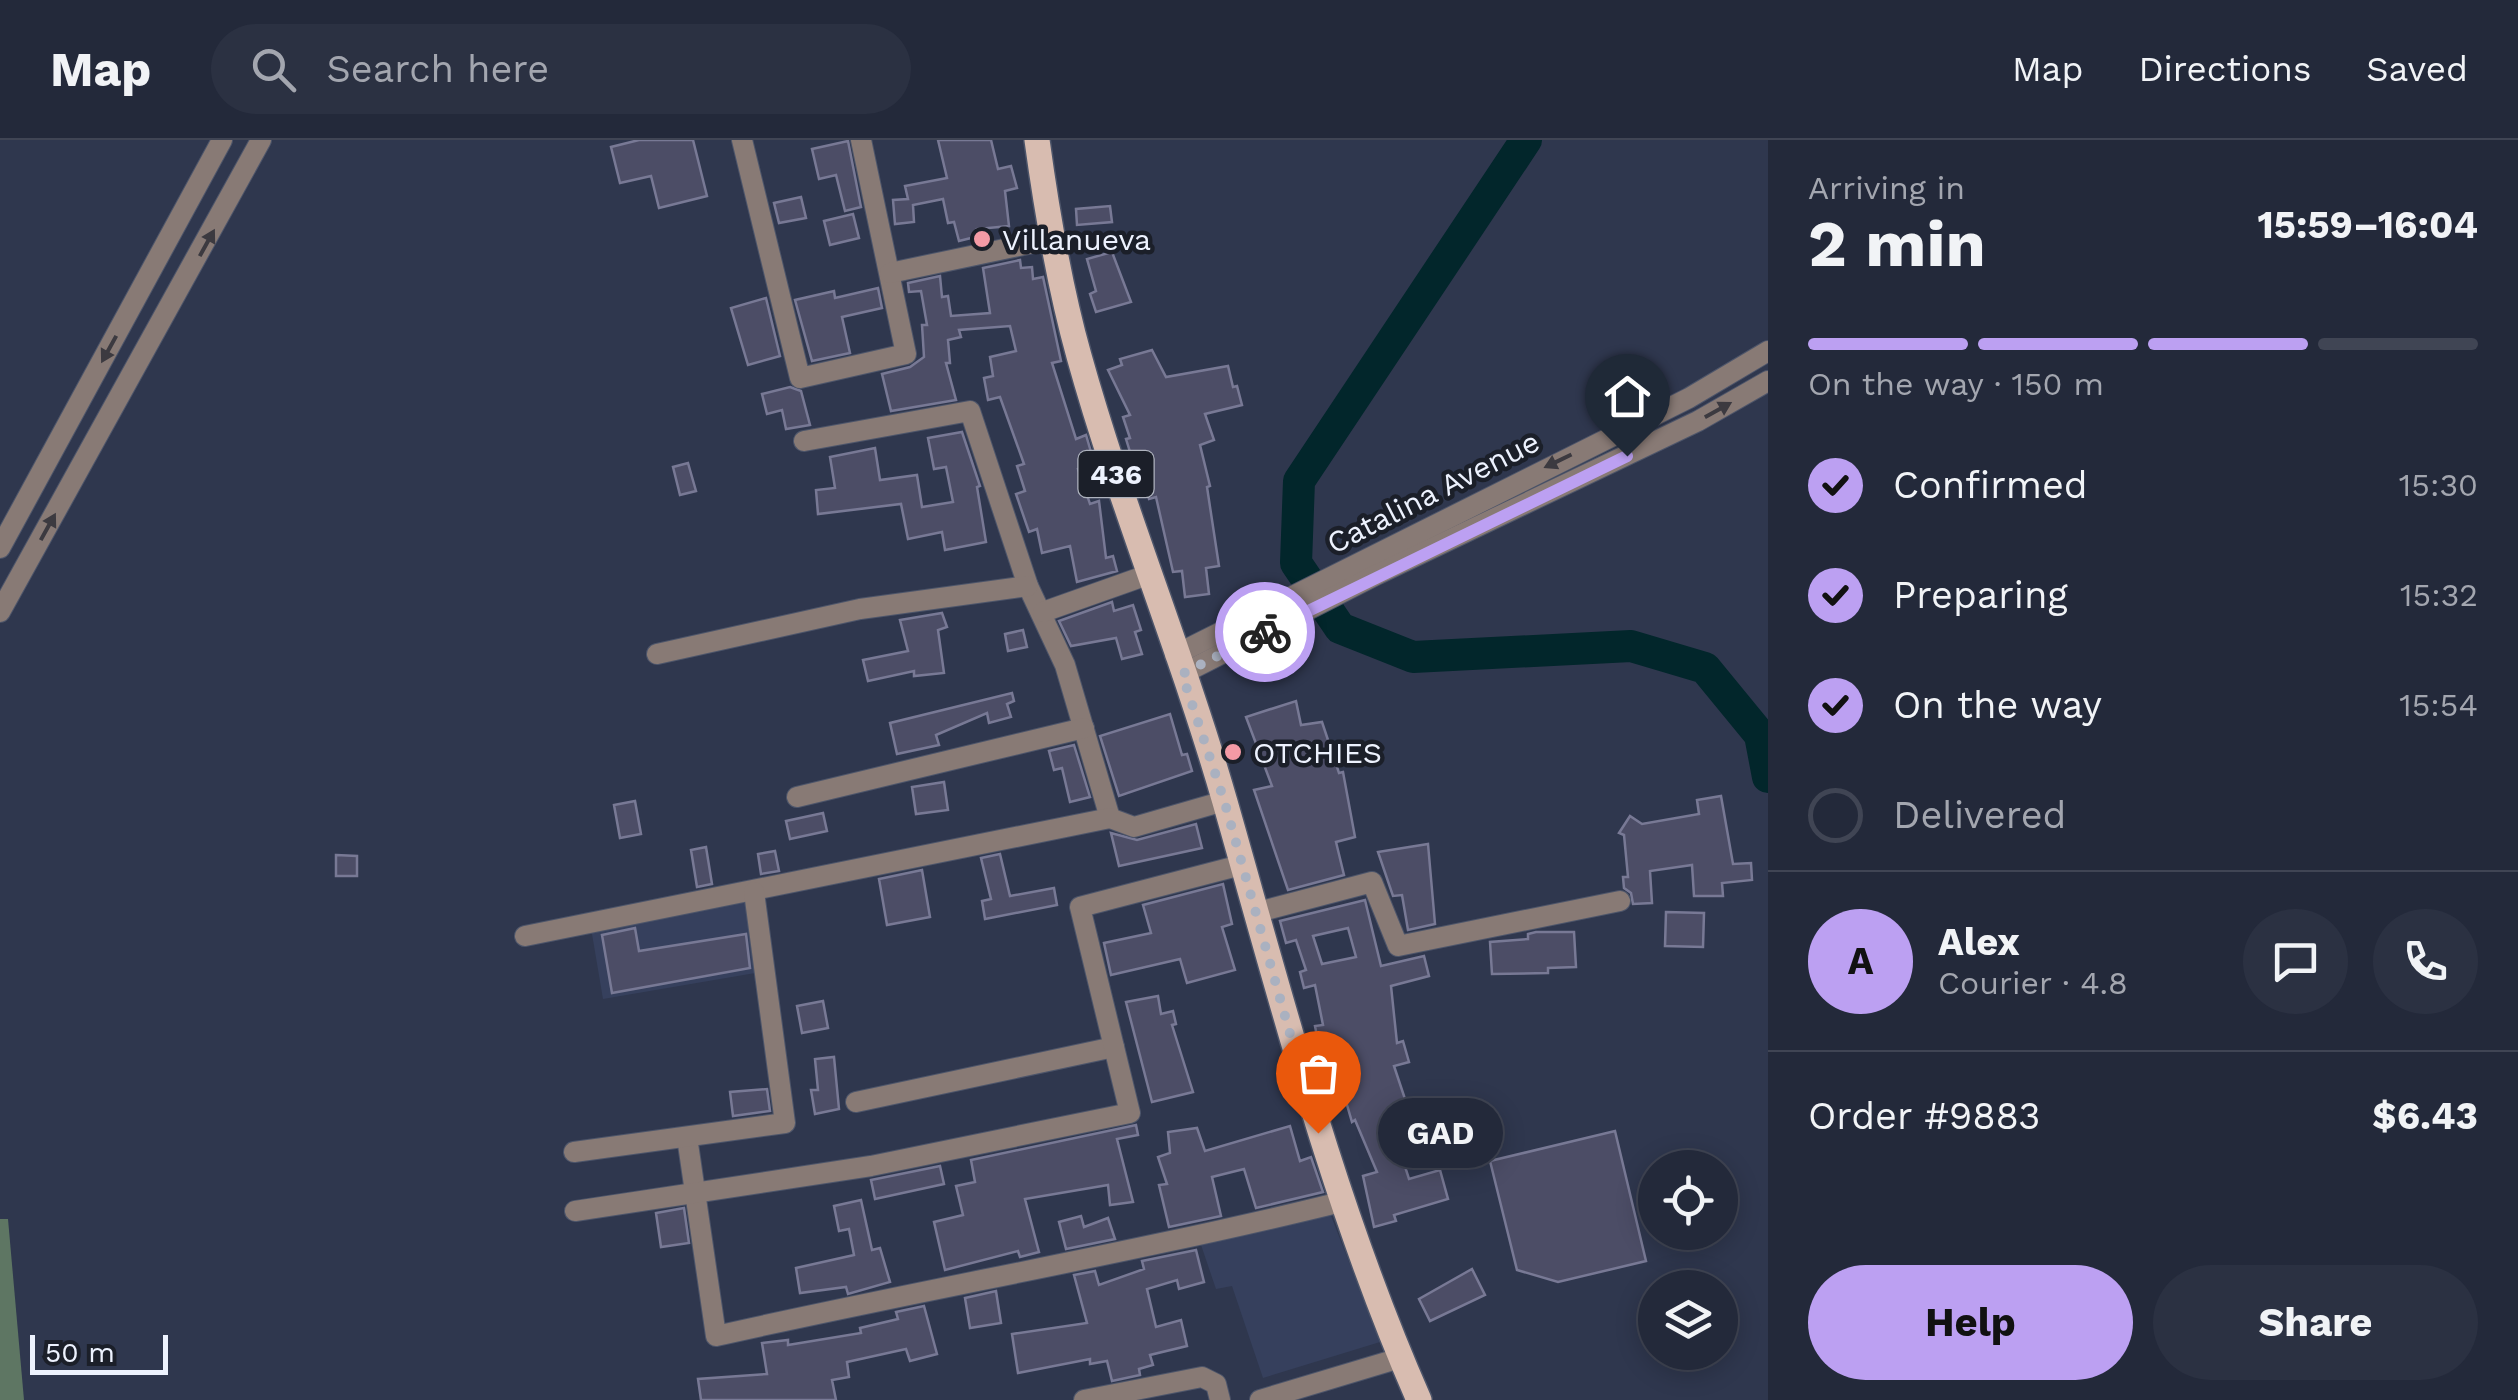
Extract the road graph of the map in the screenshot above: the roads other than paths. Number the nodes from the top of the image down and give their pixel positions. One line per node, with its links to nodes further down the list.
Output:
1 (222, 140): 12 (street, one-way to 12)
2 (261, 140): 16 (street, one-way to 2)
3 (742, 140): 7 (street)
4 (860, 140): 7 (street)
5 (1037, 140): 6 (main road, 436)
6 (1052, 239): 7 (street); 14 (main road, 436)
7 (890, 273)
8 (1768, 351): 9 (street, Catalina Avenue)
9 (1750, 364): 10 (street); 13 (street, Catalina Avenue, one-way to 13)
10 (1767, 386): 13 (street, Catalina Avenue, one-way to 10)
11 (804, 441): 15 (street)
12 (0, 548)
13 (1374, 566): 19 (street, Catalina Avenue)
14 (1150, 574): 17 (street); 19 (main road, 436)
15 (1028, 586): 17 (street); 18 (street)
16 (0, 612)
17 (1043, 612): 20 (street)
18 (656, 654)
19 (1179, 665): 22 (main road, 436)
20 (1084, 728): 21 (street); 23 (street)
21 (797, 796)
22 (1224, 800): 23 (street); 24 (main road, 436)
23 (1110, 818): 25 (street)
24 (1241, 865): 27 (main road, 436); 29 (street)
25 (754, 892): 28 (street); 31 (street)
26 (1620, 901): 27 (street)
27 (1254, 912): 34 (main road, 436)
28 (525, 936)
29 (1114, 1047): 30 (street); 33 (street)
30 (856, 1102)
31 (687, 1137): 32 (street); 33 (street)
32 (574, 1152)
33 (695, 1194): 34 (street); 35 (street)
34 (1341, 1202): 36 (main road, 436)
35 (575, 1211)
36 (1400, 1358): 39 (street); 40 (main road, 436)
37 (1084, 1400): 38 (street)
38 (1220, 1400)
39 (1260, 1400)
40 (1419, 1400)

